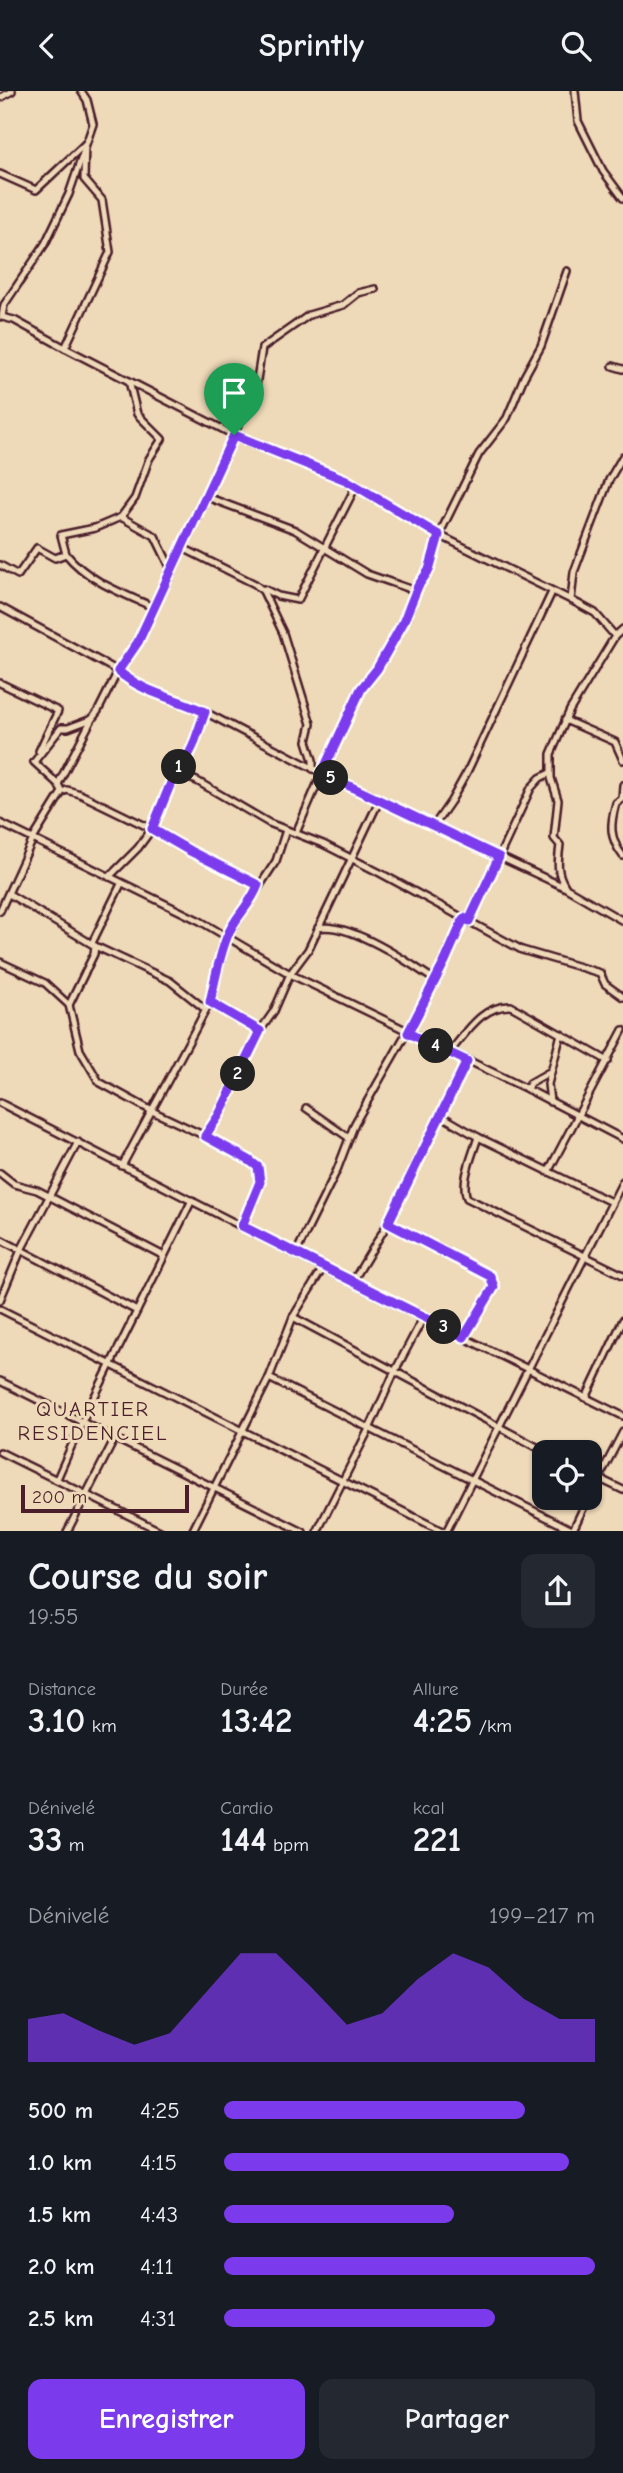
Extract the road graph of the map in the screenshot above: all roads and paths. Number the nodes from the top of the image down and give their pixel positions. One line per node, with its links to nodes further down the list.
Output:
1 (12, 91): 4 (street)
2 (80, 91): 5 (street)
3 (575, 91): 7 (street)
4 (0, 98)
5 (85, 144): 6 (street); 10 (street); 11 (street)
6 (0, 174)
7 (623, 198)
8 (567, 271): 20 (street)
9 (375, 289): 15 (street)
10 (1, 318): 11 (street)
11 (65, 348): 14 (street)
12 (613, 366): 13 (street)
13 (623, 369)
14 (129, 381): 15 (street); 19 (street)
15 (234, 435): 17 (street); 18 (street)
16 (623, 456): 29 (street)
17 (356, 486): 20 (street); 21 (street)
18 (207, 496): 21 (street); 22 (street)
19 (121, 517): 23 (street); 25 (street)
20 (439, 535): 27 (street); 28 (street)
21 (324, 547): 26 (street); 27 (street)
22 (183, 548): 25 (street); 26 (street)
23 (66, 554): 24 (street); 31 (street)
24 (0, 565)
25 (172, 571): 31 (street)
26 (255, 584): 41 (street)
27 (416, 591): 43 (street)
28 (552, 592): 29 (street); 50 (street)
29 (571, 600): 33 (street)
30 (0, 607): 34 (street)
31 (153, 607): 34 (street)
32 (623, 629): 33 (street)
33 (615, 636): 38 (street)
34 (118, 671): 36 (street); 37 (street)
35 (0, 683): 40 (street)
36 (205, 712): 41 (street); 42 (street)
37 (92, 719): 40 (street); 45 (street)
38 (565, 720): 39 (street); 44 (street)
39 (623, 760)
40 (34, 762): 45 (street)
41 (313, 769): 43 (street)
42 (175, 773): 51 (street); 52 (street)
43 (322, 773): 48 (street); 53 (street)
44 (550, 773): 56 (street); 61 (street)
45 (58, 784): 47 (street)
46 (623, 785): 55 (street)
47 (62, 792): 51 (street); 54 (street)
48 (379, 801): 50 (street); 57 (street)
49 (0, 823): 54 (street)
50 (433, 827): 56 (street)
51 (152, 829): 58 (street); 60 (street)
52 (286, 830): 53 (street); 60 (street)
53 (296, 832): 57 (street)
54 (33, 839): 58 (street); 62 (street)
55 (623, 856)
56 (499, 857): 61 (street); 64 (street)
57 (351, 859): 64 (street); 66 (street)
58 (109, 877): 59 (street)
59 (121, 884): 67 (street); 68 (street)
60 (258, 885): 67 (street)
61 (566, 888): 65 (street)
62 (9, 894): 63 (street); 68 (street)
63 (1, 906)
64 (466, 920): 71 (street); 72 (street)
65 (623, 921)
66 (318, 928): 70 (street); 71 (street)
67 (227, 936): 70 (street); 73 (street)
68 (94, 944): 74 (street); 75 (street)
69 (0, 962): 74 (street)
70 (290, 974): 77 (street); 78 (street)
71 (436, 981): 78 (street)
72 (623, 997)
73 (210, 1002): 75 (street); 77 (street)
74 (69, 1005): 88 (street)
75 (205, 1009): 88 (street)
76 (623, 1030): 82 (street)
77 (260, 1031): 91 (street)
78 (408, 1033): 80 (street); 93 (street)
79 (561, 1034): 80 (street); 82 (street); 83 (street)
80 (449, 1052): 81 (street)
81 (467, 1061): 84 (street); 89 (street)
82 (608, 1061): 90 (street)
83 (551, 1071): 84 (street); 85 (street)
84 (527, 1090): 85 (street)
85 (550, 1102): 90 (street)
86 (0, 1103): 95 (street)
87 (306, 1108): 93 (street)
88 (152, 1111): 91 (street); 96 (street)
89 (440, 1115): 92 (street); 103 (street)
90 (578, 1117): 94 (street); 97 (street)
91 (205, 1136): 104 (street)
92 (478, 1137): 97 (street); 108 (street)
93 (349, 1138): 107 (street)
94 (623, 1139)
95 (78, 1142): 96 (street); 100 (street)
96 (122, 1166): 101 (street)
97 (548, 1172): 102 (street)
98 (0, 1173): 100 (street)
99 (623, 1181): 102 (street)
100 (50, 1196): 106 (street); 109 (street)
101 (192, 1200): 104 (street); 109 (street)
102 (611, 1202): 108 (street)
103 (388, 1223): 112 (street); 119 (street)
104 (242, 1226): 107 (street)
105 (0, 1239): 106 (street)
106 (21, 1250): 113 (street); 115 (street)
107 (296, 1253): 110 (street)
108 (584, 1255): 111 (street); 123 (street)
109 (164, 1256): 115 (street)
110 (323, 1268): 112 (street); 116 (street)
111 (623, 1275)
112 (353, 1281): 117 (street)
113 (0, 1300)
114 (0, 1309): 122 (street)
115 (136, 1311): 122 (street)
116 (293, 1317): 124 (street); 125 (street)
117 (423, 1318): 119 (street); 124 (street)
118 (623, 1320): 120 (street)
119 (464, 1337): 123 (street)
120 (614, 1339): 121 (street); 127 (street)
121 (623, 1343)
122 (110, 1364): 129 (street); 132 (street)
123 (527, 1369): 127 (street); 131 (street)
124 (394, 1371): 130 (street); 131 (street)
125 (269, 1378): 130 (street); 132 (street)
126 (0, 1381): 129 (street)
127 (586, 1398): 128 (street)
128 (623, 1416)
129 (82, 1422): 134 (street); 139 (street)
130 (370, 1427): 138 (street); 140 (street)
131 (498, 1427): 135 (street); 138 (street)
132 (243, 1429): 140 (street); 142 (street)
133 (623, 1432): 137 (street)
134 (115, 1438): 142 (street); 144 (street)
135 (532, 1445)
136 (0, 1452): 139 (street)
137 (602, 1471)
138 (472, 1478): 151 (street); 152 (street)
139 (57, 1479): 144 (street)
140 (343, 1480): 150 (street); 151 (street)
141 (602, 1480): 143 (street)
142 (215, 1486): 148 (street); 149 (street)
143 (623, 1490)
144 (87, 1493): 146 (street); 147 (street)
145 (583, 1510): 152 (street)
146 (67, 1531)
147 (162, 1531)
148 (192, 1531)
149 (303, 1531)
150 (317, 1531)
151 (445, 1531)
152 (573, 1531)

